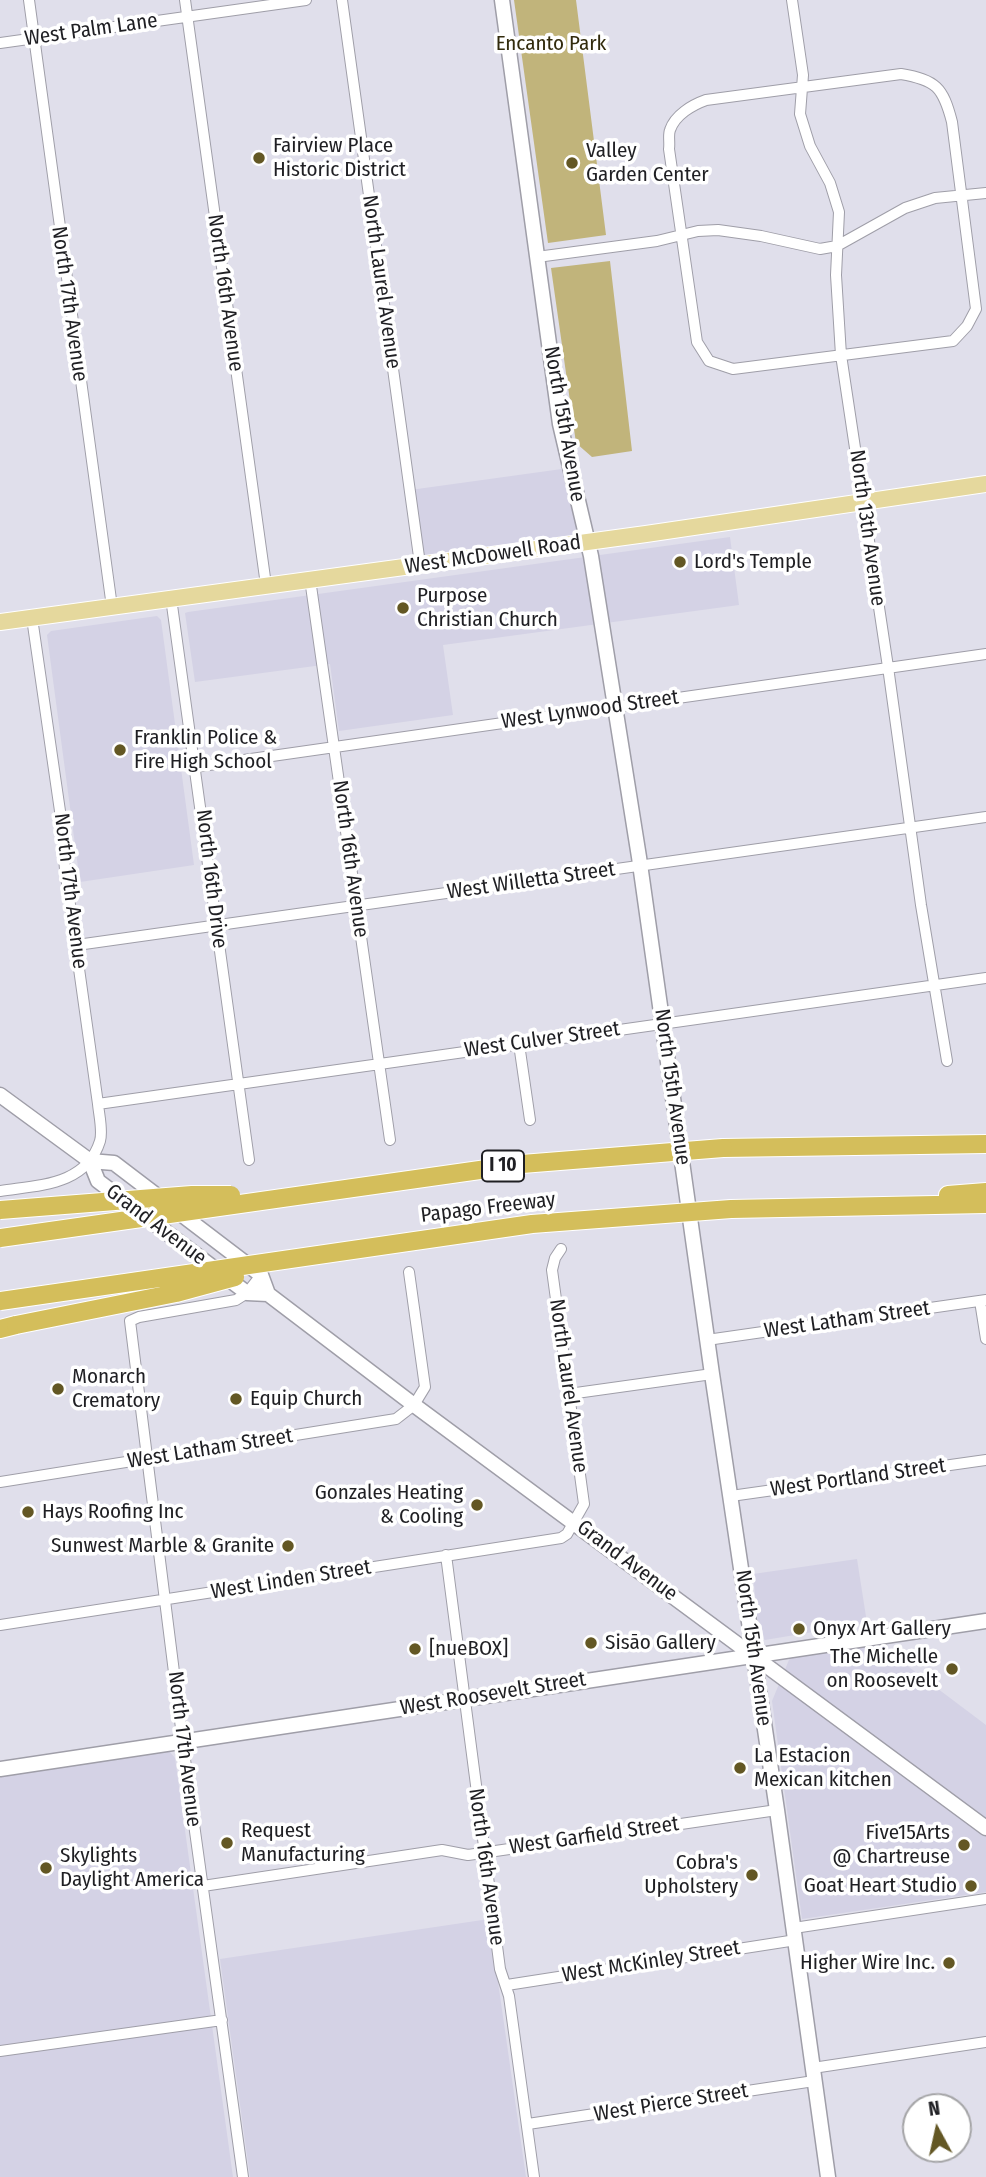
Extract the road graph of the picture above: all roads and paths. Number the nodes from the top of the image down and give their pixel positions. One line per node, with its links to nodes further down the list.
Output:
1 (29, 0): 8 (street, North 17th Avenue)
2 (185, 0): 7 (street, North 16th Avenue)
3 (306, 0): 7 (street, West Palm Lane)
4 (342, 0): 20 (street, North Laurel Avenue)
5 (502, 0): 15 (street, North 15th Avenue)
6 (792, 0): 10 (street, North 13th Avenue)
7 (187, 16): 8 (street, West Palm Lane); 22 (street, North 16th Avenue)
8 (34, 38): 9 (street, West Palm Lane); 24 (street, North 17th Avenue)
9 (0, 43)
10 (800, 88): 12 (street); 13 (street); 14 (street, North 13th Avenue)
11 (986, 193): 12 (street)
12 (961, 195): 14 (street); 16 (street)
13 (681, 234): 14 (street); 15 (street); 16 (street)
14 (837, 247): 16 (street, North 13th Avenue)
15 (537, 257): 19 (street, North 15th Avenue)
16 (841, 355): 18 (street, North 13th Avenue)
17 (986, 484): 18 (main road, West McDowell Road)
18 (862, 502): 19 (main road, West McDowell Road); 28 (street, North 13th Avenue)
19 (588, 542): 20 (main road, West McDowell Road); 29 (street, North 15th Avenue)
20 (420, 564): 21 (main road, West McDowell Road)
21 (310, 579): 22 (main road, West McDowell Road); 30 (street, North 16th Avenue)
22 (266, 585): 23 (main road, West McDowell Road)
23 (171, 598): 24 (main road, West McDowell Road); 31 (street, North 16th Drive)
24 (112, 607): 25 (main road, West McDowell Road)
25 (32, 618): 26 (main road, West McDowell Road); 37 (street, North 17th Avenue)
26 (0, 622)
27 (986, 654): 28 (street, West Lynwood Street)
28 (888, 667): 29 (street, West Lynwood Street); 33 (street, North 13th Avenue)
29 (616, 706): 30 (street, West Lynwood Street); 34 (street, North 15th Avenue)
30 (334, 748): 31 (street, West Lynwood Street); 35 (street, North 16th Avenue)
31 (195, 767): 36 (street, North 16th Drive)
32 (986, 817): 33 (street, West Willetta Street)
33 (910, 828): 34 (street, West Willetta Street); 39 (street, North 13th Avenue)
34 (640, 865): 35 (street, West Willetta Street); 40 (street, North 15th Avenue)
35 (357, 905): 36 (street, West Willetta Street); 43 (street, North 16th Avenue)
36 (216, 925): 37 (street, West Willetta Street); 44 (street, North 16th Drive)
37 (77, 945): 46 (street, North 17th Avenue)
38 (986, 978): 39 (street, West Culver Street)
39 (934, 985): 40 (street, West Culver Street); 42 (street, North 13th Avenue)
40 (663, 1023): 41 (street, West Culver Street); 69 (street, North 15th Avenue)
41 (519, 1044): 43 (street, West Culver Street); 47 (street)
42 (947, 1061)
43 (379, 1063): 44 (street, West Culver Street); 48 (street, North 16th Avenue)
44 (238, 1083): 46 (street, West Culver Street); 50 (street, North 16th Drive)
45 (0, 1096): 51 (street, Grand Avenue)
46 (98, 1104): 51 (street, North 17th Avenue)
47 (530, 1120)
48 (390, 1140)
49 (986, 1144): 54 (highway, Papago Freeway / I 10, bridge)
50 (249, 1160)
51 (90, 1161): 52 (street); 62 (street, Grand Avenue); 63 (street, Grand Avenue)
52 (0, 1191)
53 (986, 1192): 56 (highway)
54 (284, 1196): 57 (highway, bridge); 58 (highway, Papago Freeway / I 10, bridge)
55 (986, 1205): 56 (highway, Papago Freeway)
56 (826, 1206): 60 (highway, Papago Freeway, bridge)
57 (0, 1210)
58 (0, 1238)
59 (561, 1250): 71 (street, North Laurel Avenue)
60 (309, 1256): 65 (highway, Papago Freeway, bridge); 67 (highway, bridge)
61 (409, 1272): 72 (street)
62 (261, 1275): 63 (street); 64 (street)
63 (247, 1293): 64 (street); 73 (street, North 17th Avenue)
64 (268, 1294): 72 (street, Grand Avenue)
65 (0, 1301)
66 (983, 1301): 68 (street); 69 (street, West Latham Street)
67 (0, 1329)
68 (986, 1339)
69 (707, 1340): 70 (street, North 15th Avenue)
70 (712, 1374): 71 (street); 76 (street, North 15th Avenue)
71 (569, 1394): 77 (street, North Laurel Avenue)
72 (414, 1405): 73 (street, West Latham Street); 77 (street, Grand Avenue)
73 (147, 1458): 75 (street, West Latham Street); 79 (street, North 17th Avenue)
74 (986, 1460): 76 (street, West Portland Street)
75 (0, 1482)
76 (731, 1496): 82 (street, North 15th Avenue)
77 (574, 1522): 78 (street, West Linden Street); 82 (street, Grand Avenue)
78 (446, 1555): 79 (street, West Linden Street); 83 (street, North 16th Avenue)
79 (165, 1599): 81 (street, West Linden Street); 84 (street, North 17th Avenue)
80 (986, 1621): 82 (street, West Roosevelt Street)
81 (0, 1625)
82 (753, 1655): 83 (street, West Roosevelt Street); 86 (street, North 15th Avenue); 87 (street, Grand Avenue)
83 (465, 1699): 84 (street, West Roosevelt Street); 88 (street, North 16th Avenue)
84 (183, 1741): 85 (street, West Roosevelt Street); 89 (street, North 17th Avenue)
85 (0, 1769)
86 (777, 1810): 88 (street, West Garfield Street); 91 (street, North 15th Avenue)
87 (986, 1828)
88 (485, 1852): 89 (street, West Garfield Street); 92 (street, North 16th Avenue)
89 (203, 1886): 93 (street, North 17th Avenue)
90 (986, 1899): 91 (street, West McKinley Street)
91 (795, 1934): 92 (street, West McKinley Street); 96 (street, North 15th Avenue)
92 (507, 1985): 97 (street, North 16th Avenue)
93 (222, 2020): 95 (street); 98 (street, North 17th Avenue)
94 (986, 2042): 96 (street, West Pierce Street)
95 (0, 2051)
96 (813, 2074): 97 (street, West Pierce Street); 100 (street, North 15th Avenue)
97 (528, 2124): 99 (street, North 16th Avenue)
98 (243, 2177)
99 (534, 2177)
100 (828, 2177)

